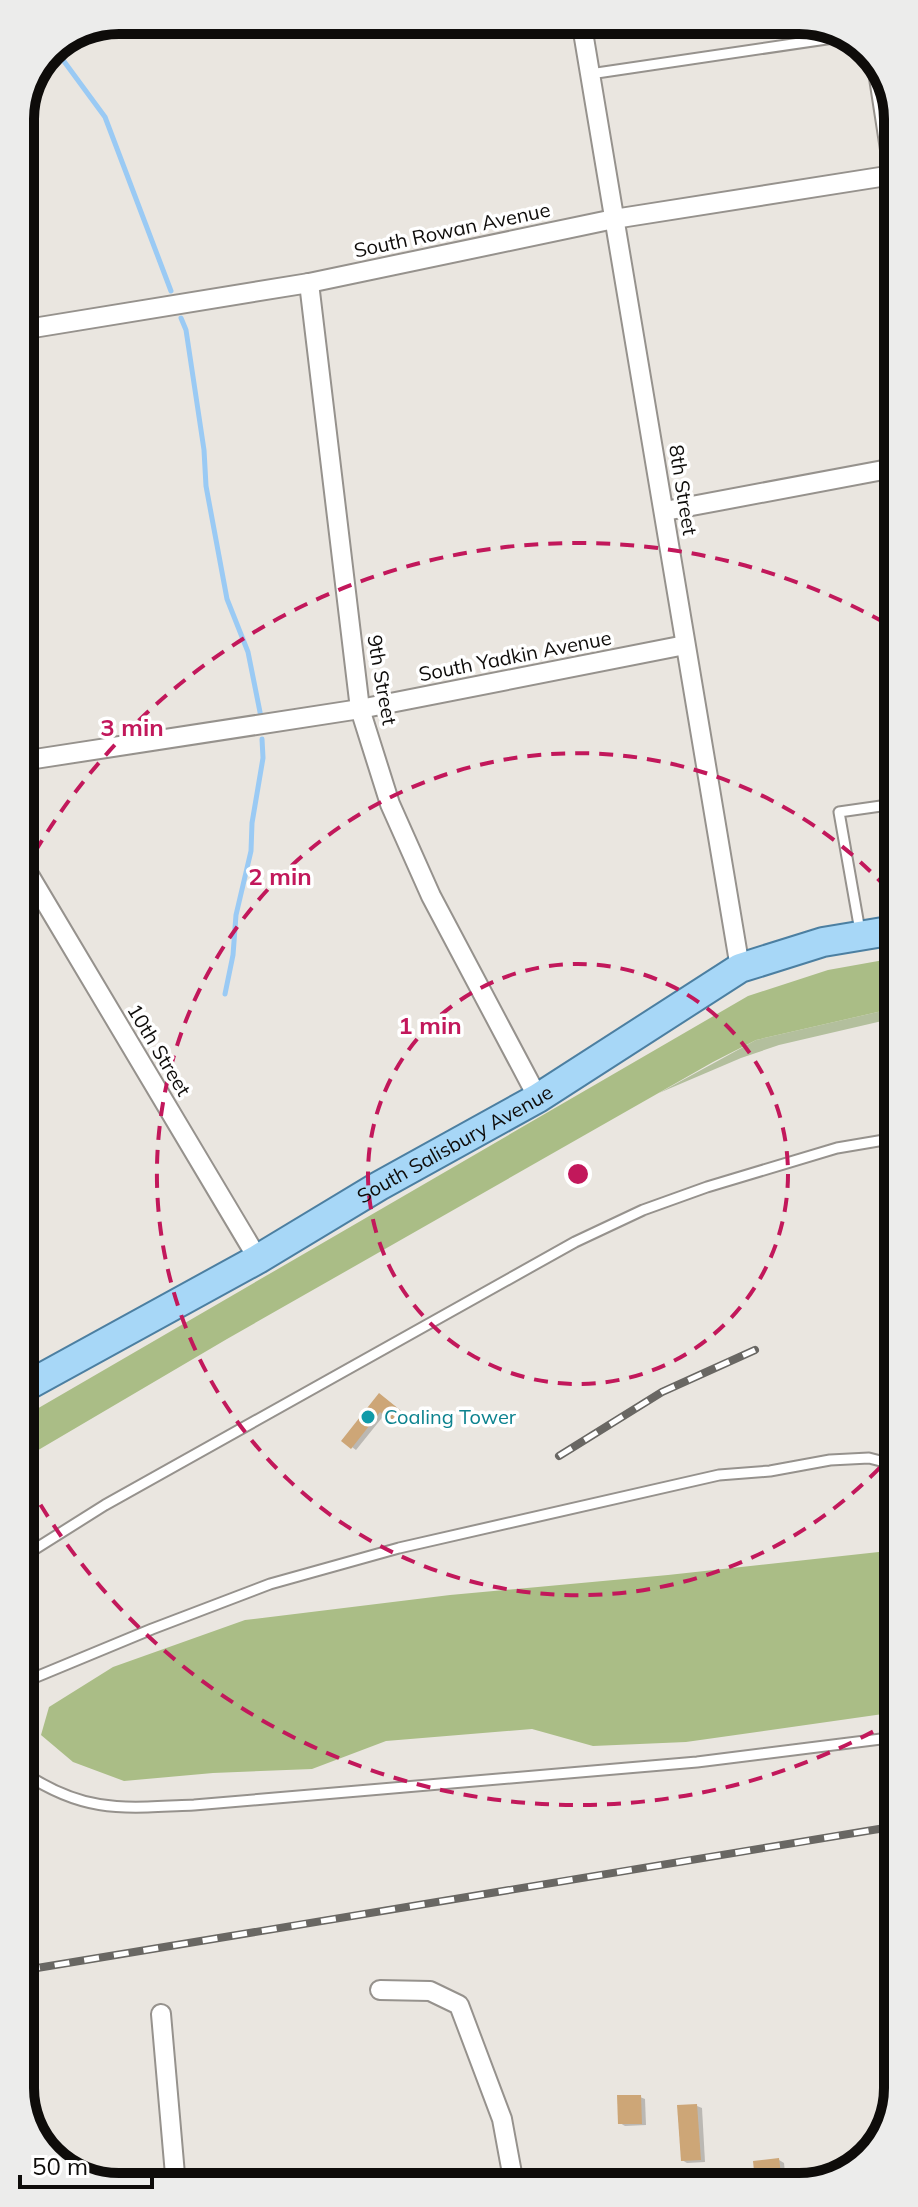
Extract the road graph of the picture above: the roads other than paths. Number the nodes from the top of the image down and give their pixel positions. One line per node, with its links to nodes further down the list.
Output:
1 (583, 34): 3 (street, 8th Street)
2 (828, 39): 3 (lane)
3 (590, 74): 5 (street, 8th Street)
4 (884, 176): 5 (street, South Rowan Avenue)
5 (614, 219): 6 (street, South Rowan Avenue); 9 (street, 8th Street)
6 (309, 283): 7 (street, South Rowan Avenue); 11 (street, 9th Street)
7 (34, 328)
8 (884, 470): 9 (street)
9 (665, 511): 10 (street, 8th Street)
10 (685, 645): 11 (street, South Yadkin Avenue); 17 (street, 8th Street)
11 (360, 709): 12 (street, South Yadkin Avenue); 18 (street, 9th Street)
12 (34, 759)
13 (884, 806): 16 (lane)
14 (34, 883): 20 (street, 10th Street)
15 (884, 932): 16 (main road, South Salisbury Avenue)
16 (861, 936): 17 (main road, South Salisbury Avenue)
17 (740, 968): 18 (main road, South Salisbury Avenue)
18 (538, 1098): 20 (main road, South Salisbury Avenue)
19 (884, 1140): 23 (lane)
20 (258, 1259): 21 (main road, South Salisbury Avenue)
21 (34, 1382)
22 (884, 1462): 24 (lane)
23 (34, 1550)
24 (34, 1678)
25 (884, 1739): 26 (lane)
26 (34, 1779)
27 (380, 1990): 30 (street)
28 (161, 2014): 29 (street)
29 (175, 2173)
30 (512, 2173)

